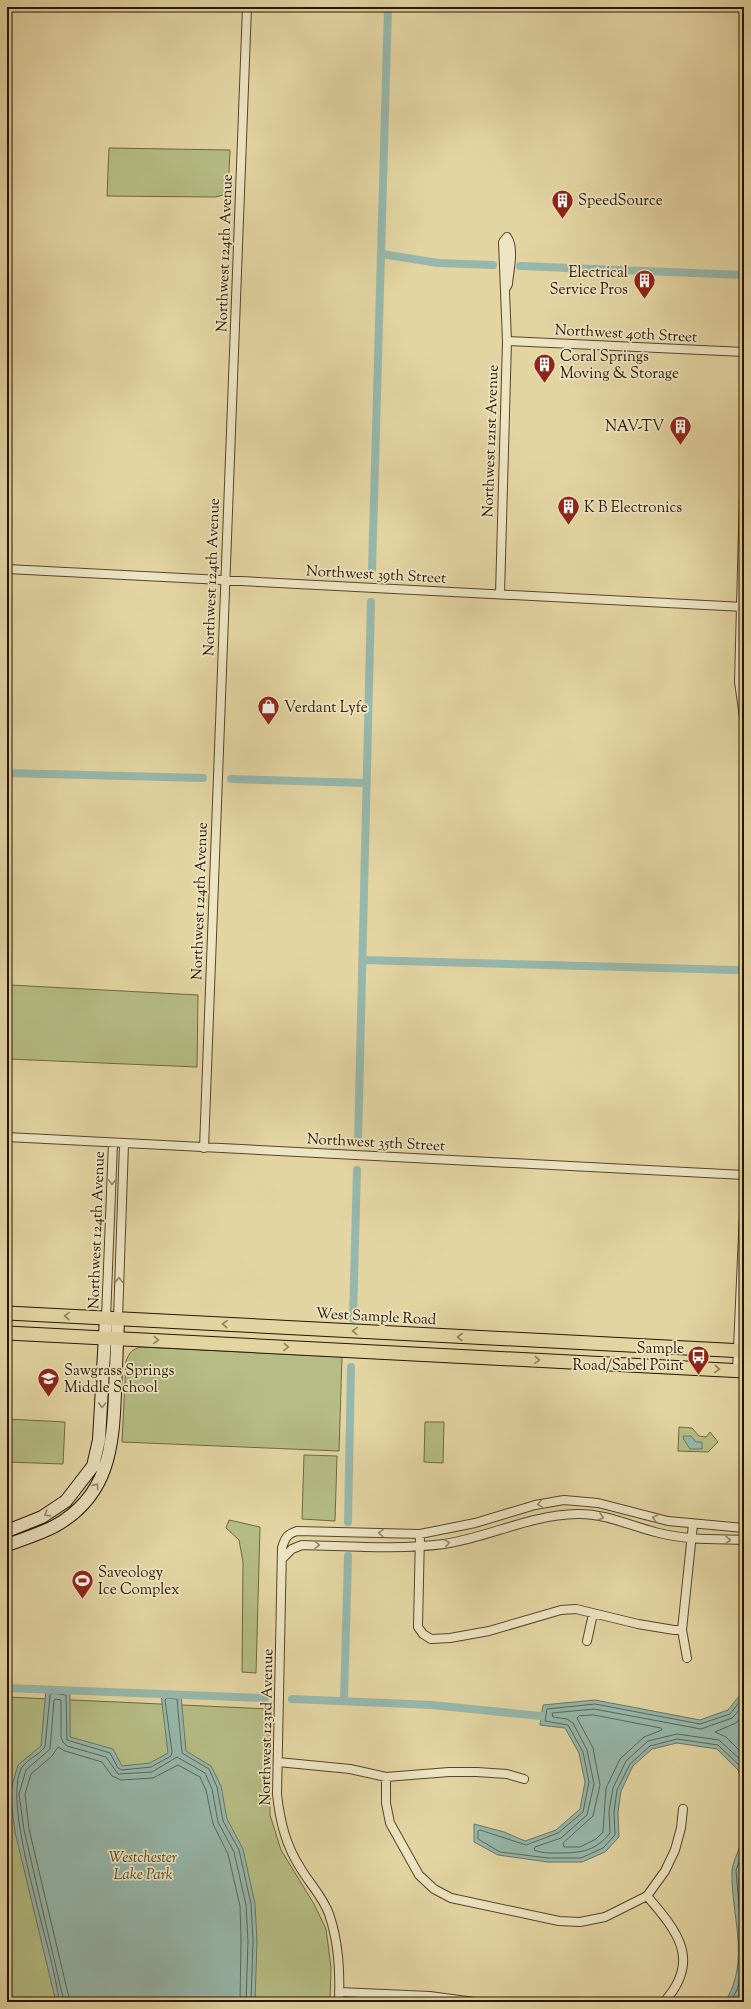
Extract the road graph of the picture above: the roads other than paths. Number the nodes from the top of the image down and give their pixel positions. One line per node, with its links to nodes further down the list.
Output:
1 (247, 7): 7 (street, Northwest 124th Avenue)
2 (506, 288): 2 (street, Northwest 121st Avenue); 3 (street, Northwest 121st Avenue)
3 (507, 341): 4 (street, Northwest 40th Street); 8 (street, Northwest 121st Avenue)
4 (744, 352)
5 (744, 492): 9 (street)
6 (7, 569): 7 (street, Northwest 39th Street)
7 (225, 580): 8 (street, Northwest 39th Street); 14 (street, Northwest 124th Avenue)
8 (500, 594): 9 (street, Northwest 39th Street)
9 (742, 607): 10 (street)
10 (744, 717)
11 (7, 1137): 12 (street, Northwest 35th Street)
12 (113, 1143): 13 (street, Northwest 35th Street); 18 (street, Northwest 124th Avenue, one-way to 18)
13 (124, 1144): 14 (street, Northwest 35th Street); 18 (street, Northwest 124th Avenue, one-way to 13)
14 (204, 1148): 15 (street, Northwest 35th Street)
15 (744, 1175)
16 (744, 1212): 21 (street)
17 (7, 1313): 18 (main road, West Sample Road, one-way to 17)
18 (112, 1318): 20 (street); 21 (main road, West Sample Road, one-way to 18)
19 (7, 1333): 20 (main road)
20 (111, 1338): 22 (main road, one-way to 22); 27 (street, one-way to 27); 31 (street, one-way to 20)
21 (741, 1351): 22 (street)
22 (740, 1370)
23 (579, 1501): 24 (street); 25 (street, one-way to 23); 28 (street, one-way to 28)
24 (578, 1514): 29 (street, one-way to 29); 32 (street, one-way to 24)
25 (693, 1524): 26 (street); 29 (street)
26 (744, 1528)
27 (7, 1531)
28 (420, 1534): 32 (street); 33 (street, Northwest 123rd Avenue, one-way to 33)
29 (692, 1538): 30 (street, one-way to 30); 35 (street)
30 (744, 1540)
31 (7, 1545)
32 (420, 1546): 33 (street, one-way to 32); 34 (street)
33 (283, 1558): 38 (street, Northwest 123rd Avenue)
34 (593, 1614): 35 (street); 36 (street)
35 (682, 1630): 37 (street)
36 (587, 1641)
37 (687, 1658)
38 (278, 1762): 39 (street); 43 (street, Northwest 123rd Avenue)
39 (386, 1777): 40 (street); 42 (street)
40 (524, 1779)
41 (684, 1809): 42 (street)
42 (647, 1896): 46 (street)
43 (339, 1992): 44 (street, Northwest 123rd Avenue); 45 (street)
44 (339, 2002)
45 (474, 2002)
46 (664, 2002)

